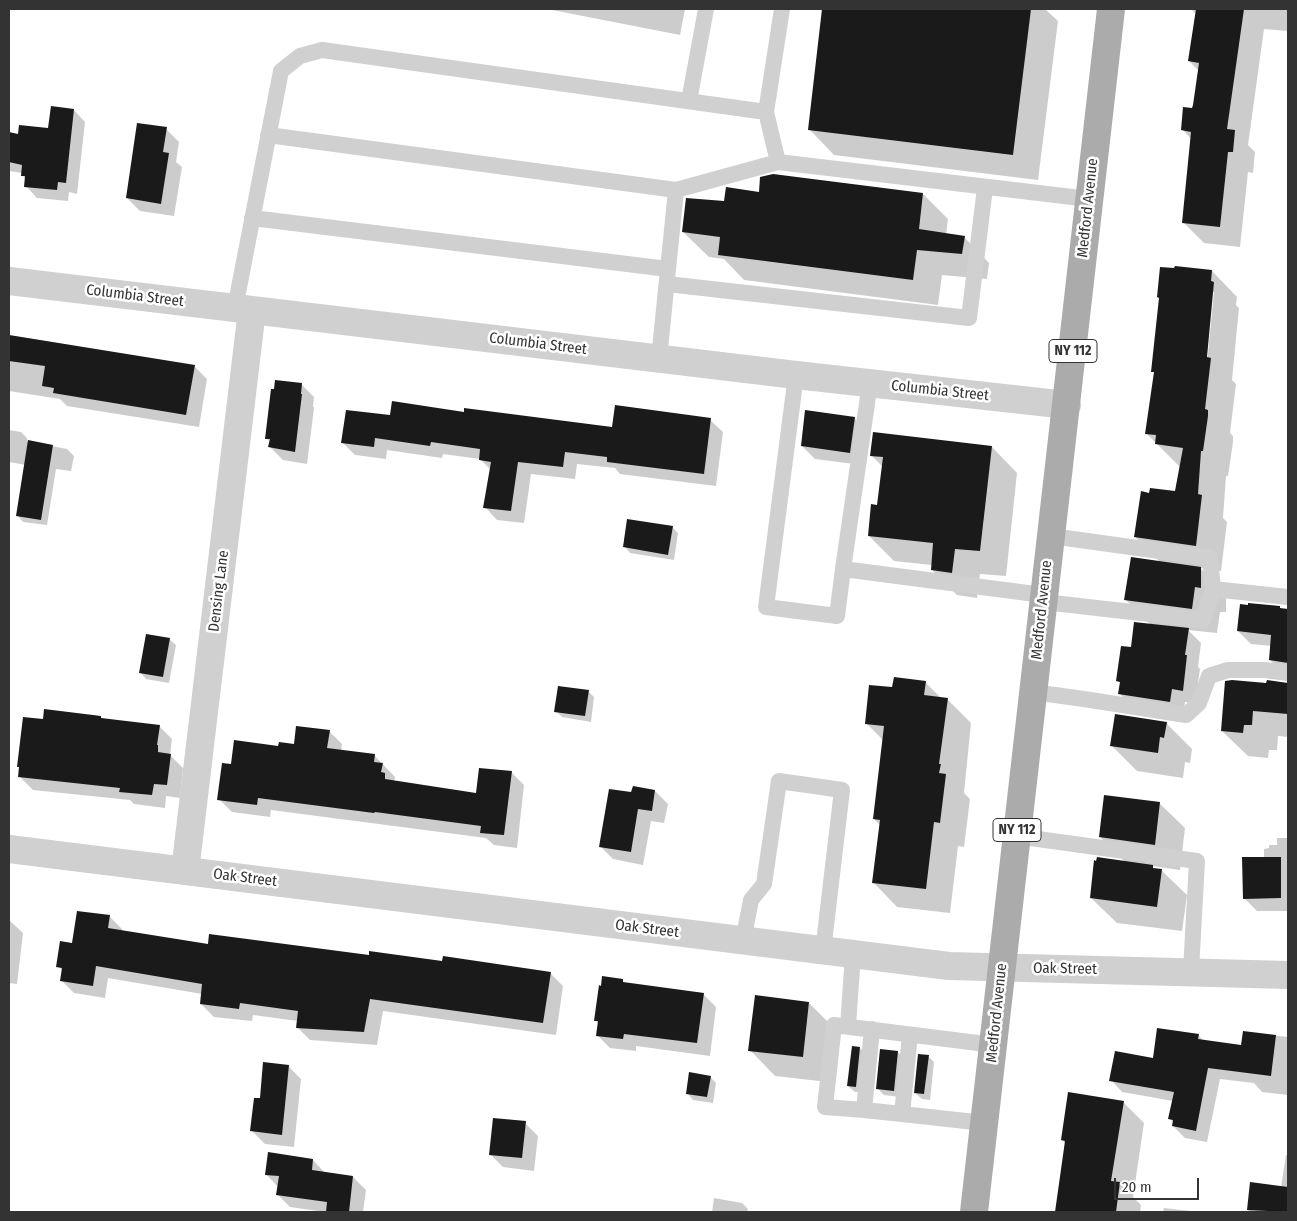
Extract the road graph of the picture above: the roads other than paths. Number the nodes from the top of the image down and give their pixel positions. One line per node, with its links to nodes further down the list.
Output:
1 (706, 9): 4 (lane)
2 (782, 9): 5 (lane)
3 (1111, 9): 10 (main road, Medford Avenue / NY 112)
4 (689, 101): 5 (lane); 6 (lane)
5 (766, 112): 7 (lane)
6 (268, 135): 9 (lane); 11 (lane)
7 (778, 162): 8 (lane); 9 (lane)
8 (985, 188): 10 (lane); 12 (lane)
9 (676, 190): 12 (lane)
10 (1089, 199): 18 (main road, Medford Avenue / NY 112)
11 (252, 218): 12 (lane); 14 (lane)
12 (668, 277): 15 (lane)
13 (9, 281): 14 (street, Columbia Street)
14 (244, 309): 15 (street, Columbia Street); 28 (street, Densing Lane)
15 (659, 359): 16 (street, Columbia Street)
16 (796, 375): 17 (street, Columbia Street); 20 (lane)
17 (870, 384): 18 (street, Columbia Street); 20 (lane)
18 (1067, 405): 19 (main road, Medford Avenue / NY 112)
19 (1051, 536): 21 (lane); 23 (main road, Medford Avenue / NY 112)
20 (843, 569): 23 (lane)
21 (1213, 590): 22 (lane); 23 (lane)
22 (1288, 597)
23 (1044, 599): 25 (main road, Medford Avenue / NY 112)
24 (1288, 673): 25 (lane)
25 (1032, 692): 26 (main road, Medford Avenue / NY 112)
26 (1016, 836): 32 (main road, Medford Avenue / NY 112); 33 (lane)
27 (9, 849): 28 (street, Oak Street)
28 (185, 871): 29 (street, Oak Street)
29 (743, 941): 30 (street, Oak Street); 30 (lane)
30 (823, 951): 31 (street, Oak Street)
31 (853, 955): 32 (street, Oak Street); 35 (lane)
32 (1002, 968): 33 (street, Oak Street); 38 (main road, Medford Avenue / NY 112)
33 (1191, 971): 34 (street, Oak Street)
34 (1288, 975)
35 (841, 1025): 36 (lane); 39 (lane)
36 (872, 1029): 37 (lane); 39 (lane)
37 (910, 1035): 38 (lane); 40 (lane)
38 (994, 1045): 41 (main road, Medford Avenue / NY 112)
39 (864, 1110): 40 (lane)
40 (902, 1114): 41 (lane)
41 (984, 1123): 42 (main road, Medford Avenue / NY 112)
42 (974, 1212)

